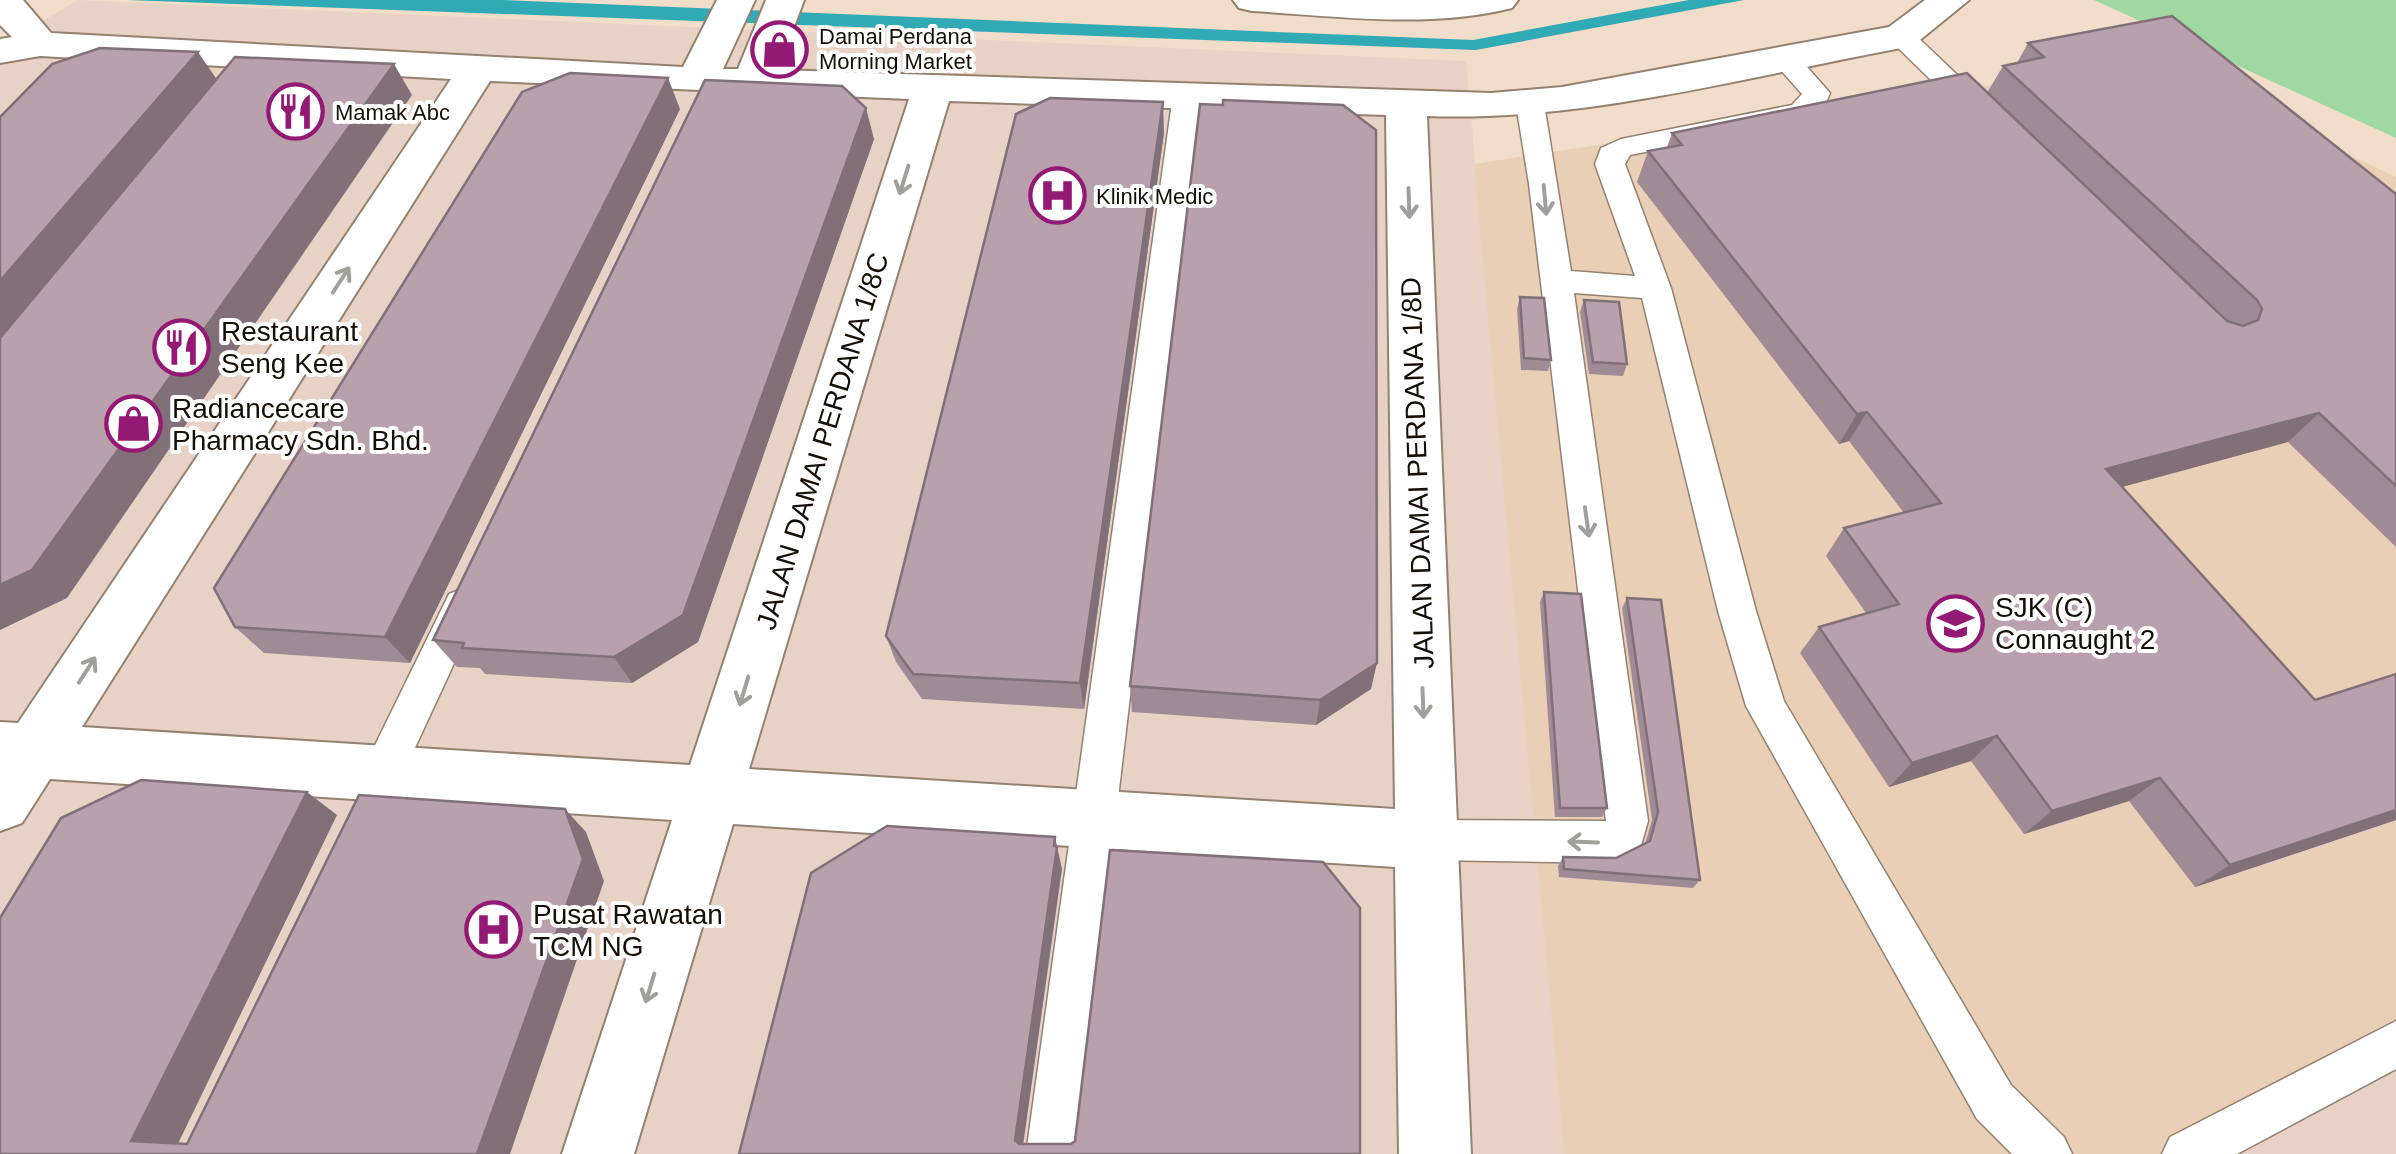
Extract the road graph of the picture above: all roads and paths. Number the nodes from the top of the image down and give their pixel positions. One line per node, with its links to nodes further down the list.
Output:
1 (4, 0): 9 (street)
2 (1252, 0): 5 (street)
3 (1498, 0): 5 (street)
4 (1950, 0): 8 (street)
5 (1444, 5)
6 (730, 13): 16 (street)
7 (779, 14): 13 (street)
8 (1902, 36): 11 (street); 20 (lane)
9 (40, 44): 10 (street); 12 (street); 14 (street)
10 (0, 52)
11 (1783, 57): 18 (street); 22 (lane)
12 (478, 70): 16 (street); 24 (street, one-way to 12)
13 (753, 82): 15 (street); 16 (street)
14 (0, 85)
15 (933, 87): 17 (street); 25 (street, JALAN DAMAI PERDANA 1/8C, one-way to 25)
16 (702, 92)
17 (1188, 95): 19 (street); 28 (lane)
18 (1530, 104): 19 (street); 21 (lane, one-way to 21)
19 (1406, 106): 29 (street, JALAN DAMAI PERDANA 1/8D, one-way to 29)
20 (2002, 133)
21 (1554, 281): 22 (lane); 29 (lane, one-way to 29)
22 (1656, 288): 34 (lane)
23 (476, 578): 26 (lane)
24 (17, 750): 26 (street); 27 (street)
25 (711, 795): 26 (street); 28 (street); 31 (street, JALAN DAMAI PERDANA 1/8C, one-way to 31)
26 (370, 799)
27 (0, 803)
28 (1094, 820): 29 (street); 32 (lane)
29 (1427, 840): 33 (street, JALAN DAMAI PERDANA 1/8D)
30 (2396, 1044): 35 (lane)
31 (598, 1154)
32 (1051, 1154)
33 (1436, 1154)
34 (2047, 1154)
35 (2187, 1154)

